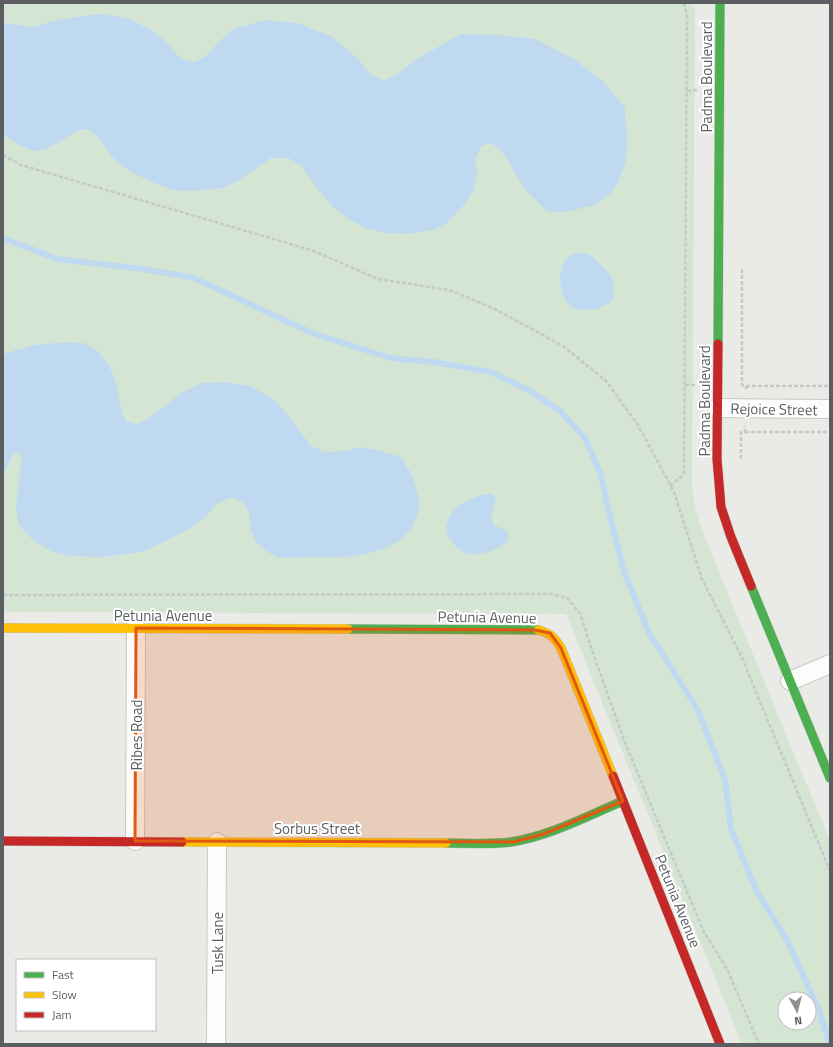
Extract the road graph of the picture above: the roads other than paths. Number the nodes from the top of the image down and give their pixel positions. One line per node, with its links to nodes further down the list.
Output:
1 (720, 3): 2 (street, Padma Boulevard)
2 (718, 408): 3 (street, Rejoice Street); 7 (street, Padma Boulevard)
3 (830, 409)
4 (3, 628): 5 (street, Petunia Avenue)
5 (136, 628): 9 (street, Petunia Avenue); 11 (street, Ribes Road)
6 (830, 664): 7 (street)
7 (790, 681): 8 (street, Padma Boulevard)
8 (830, 778)
9 (623, 801): 12 (street, Sorbus Street); 13 (street, Petunia Avenue)
10 (3, 841): 11 (street, Sorbus Street)
11 (135, 842): 12 (street, Sorbus Street)
12 (218, 842): 14 (street, Tusk Lane)
13 (717, 1043)
14 (216, 1044)

